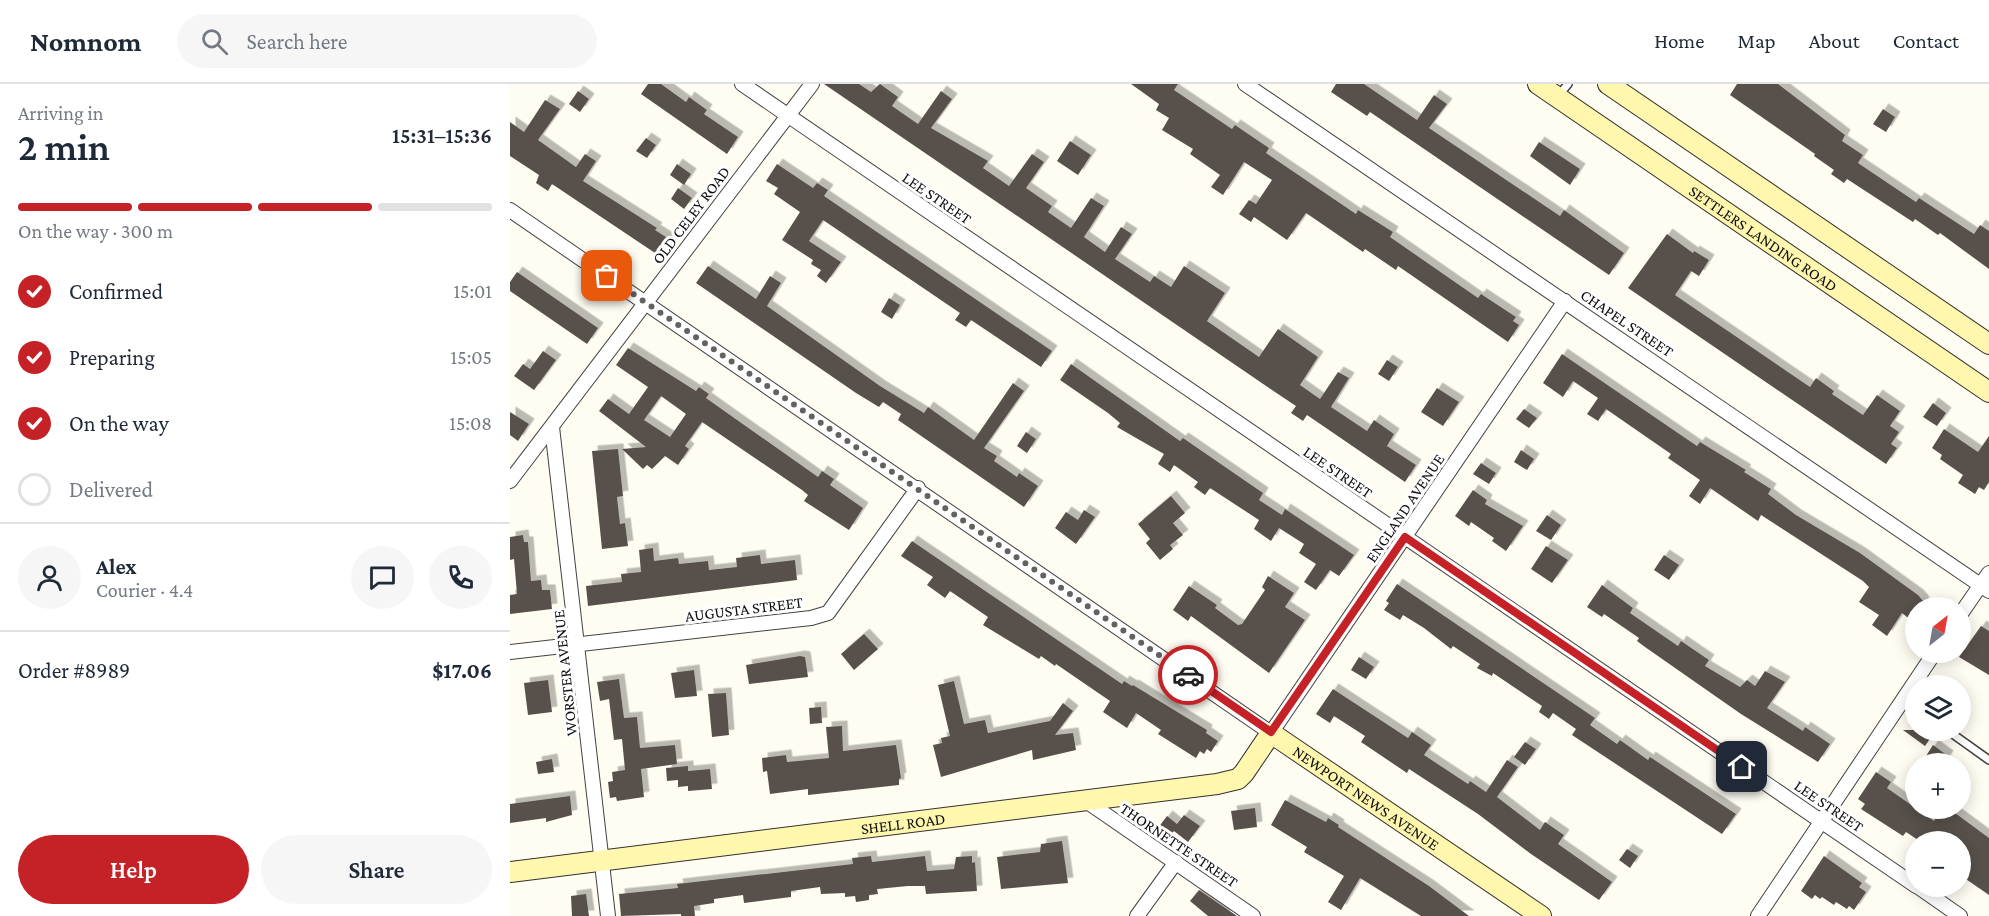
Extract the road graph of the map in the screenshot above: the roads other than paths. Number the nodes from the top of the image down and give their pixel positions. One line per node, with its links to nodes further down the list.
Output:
1 (742, 84): 7 (street, LEE STREET)
2 (812, 84): 7 (street, OLD CELEY ROAD)
3 (1245, 84): 9 (street, CHAPEL STREET)
4 (1538, 84): 6 (street, SETTLERS LANDING ROAD)
5 (1608, 84): 11 (street)
6 (1562, 91): 12 (street, SETTLERS LANDING ROAD)
7 (788, 116): 10 (street, OLD CELEY ROAD); 16 (street, LEE STREET)
8 (510, 210): 10 (street, NEWPORT NEWS AVENUE)
9 (1565, 301): 16 (street, ENGLAND AVENUE); 18 (street, CHAPEL STREET)
10 (645, 303): 13 (street, OLD CELEY ROAD); 15 (street, NEWPORT NEWS AVENUE)
11 (1989, 344)
12 (1989, 392)
13 (552, 427): 14 (street, OLD CELEY ROAD); 20 (street, WORSTER AVENUE)
14 (510, 481)
15 (918, 488): 20 (street, AUGUSTA STREET); 24 (street, NEWPORT NEWS AVENUE)
16 (1405, 537): 24 (street, ENGLAND AVENUE); 28 (street, LEE STREET)
17 (1989, 573): 18 (street)
18 (1985, 588): 19 (street)
19 (1971, 603)
20 (579, 644): 21 (street, AUGUSTA STREET); 29 (street, WORSTER AVENUE)
21 (510, 652)
22 (1928, 663): 23 (street)
23 (1903, 700): 28 (street)
24 (1271, 732): 27 (street, SHELL ROAD); 37 (street, NEWPORT NEWS AVENUE)
25 (1962, 741): 26 (lane)
26 (1989, 760)
27 (1086, 801): 29 (street, SHELL ROAD); 30 (street, THORNETTE STREET)
28 (1821, 821): 32 (street, LEE STREET); 38 (street)
29 (602, 860): 31 (street, SHELL ROAD); 34 (street, WORSTER AVENUE)
30 (1176, 862): 35 (street); 36 (street, THORNETTE STREET)
31 (510, 872)
32 (1905, 878)
33 (1932, 897): 39 (street, LEE STREET)
34 (608, 916)
35 (1137, 916)
36 (1253, 916)
37 (1541, 916)
38 (1758, 916)
39 (1960, 916)

